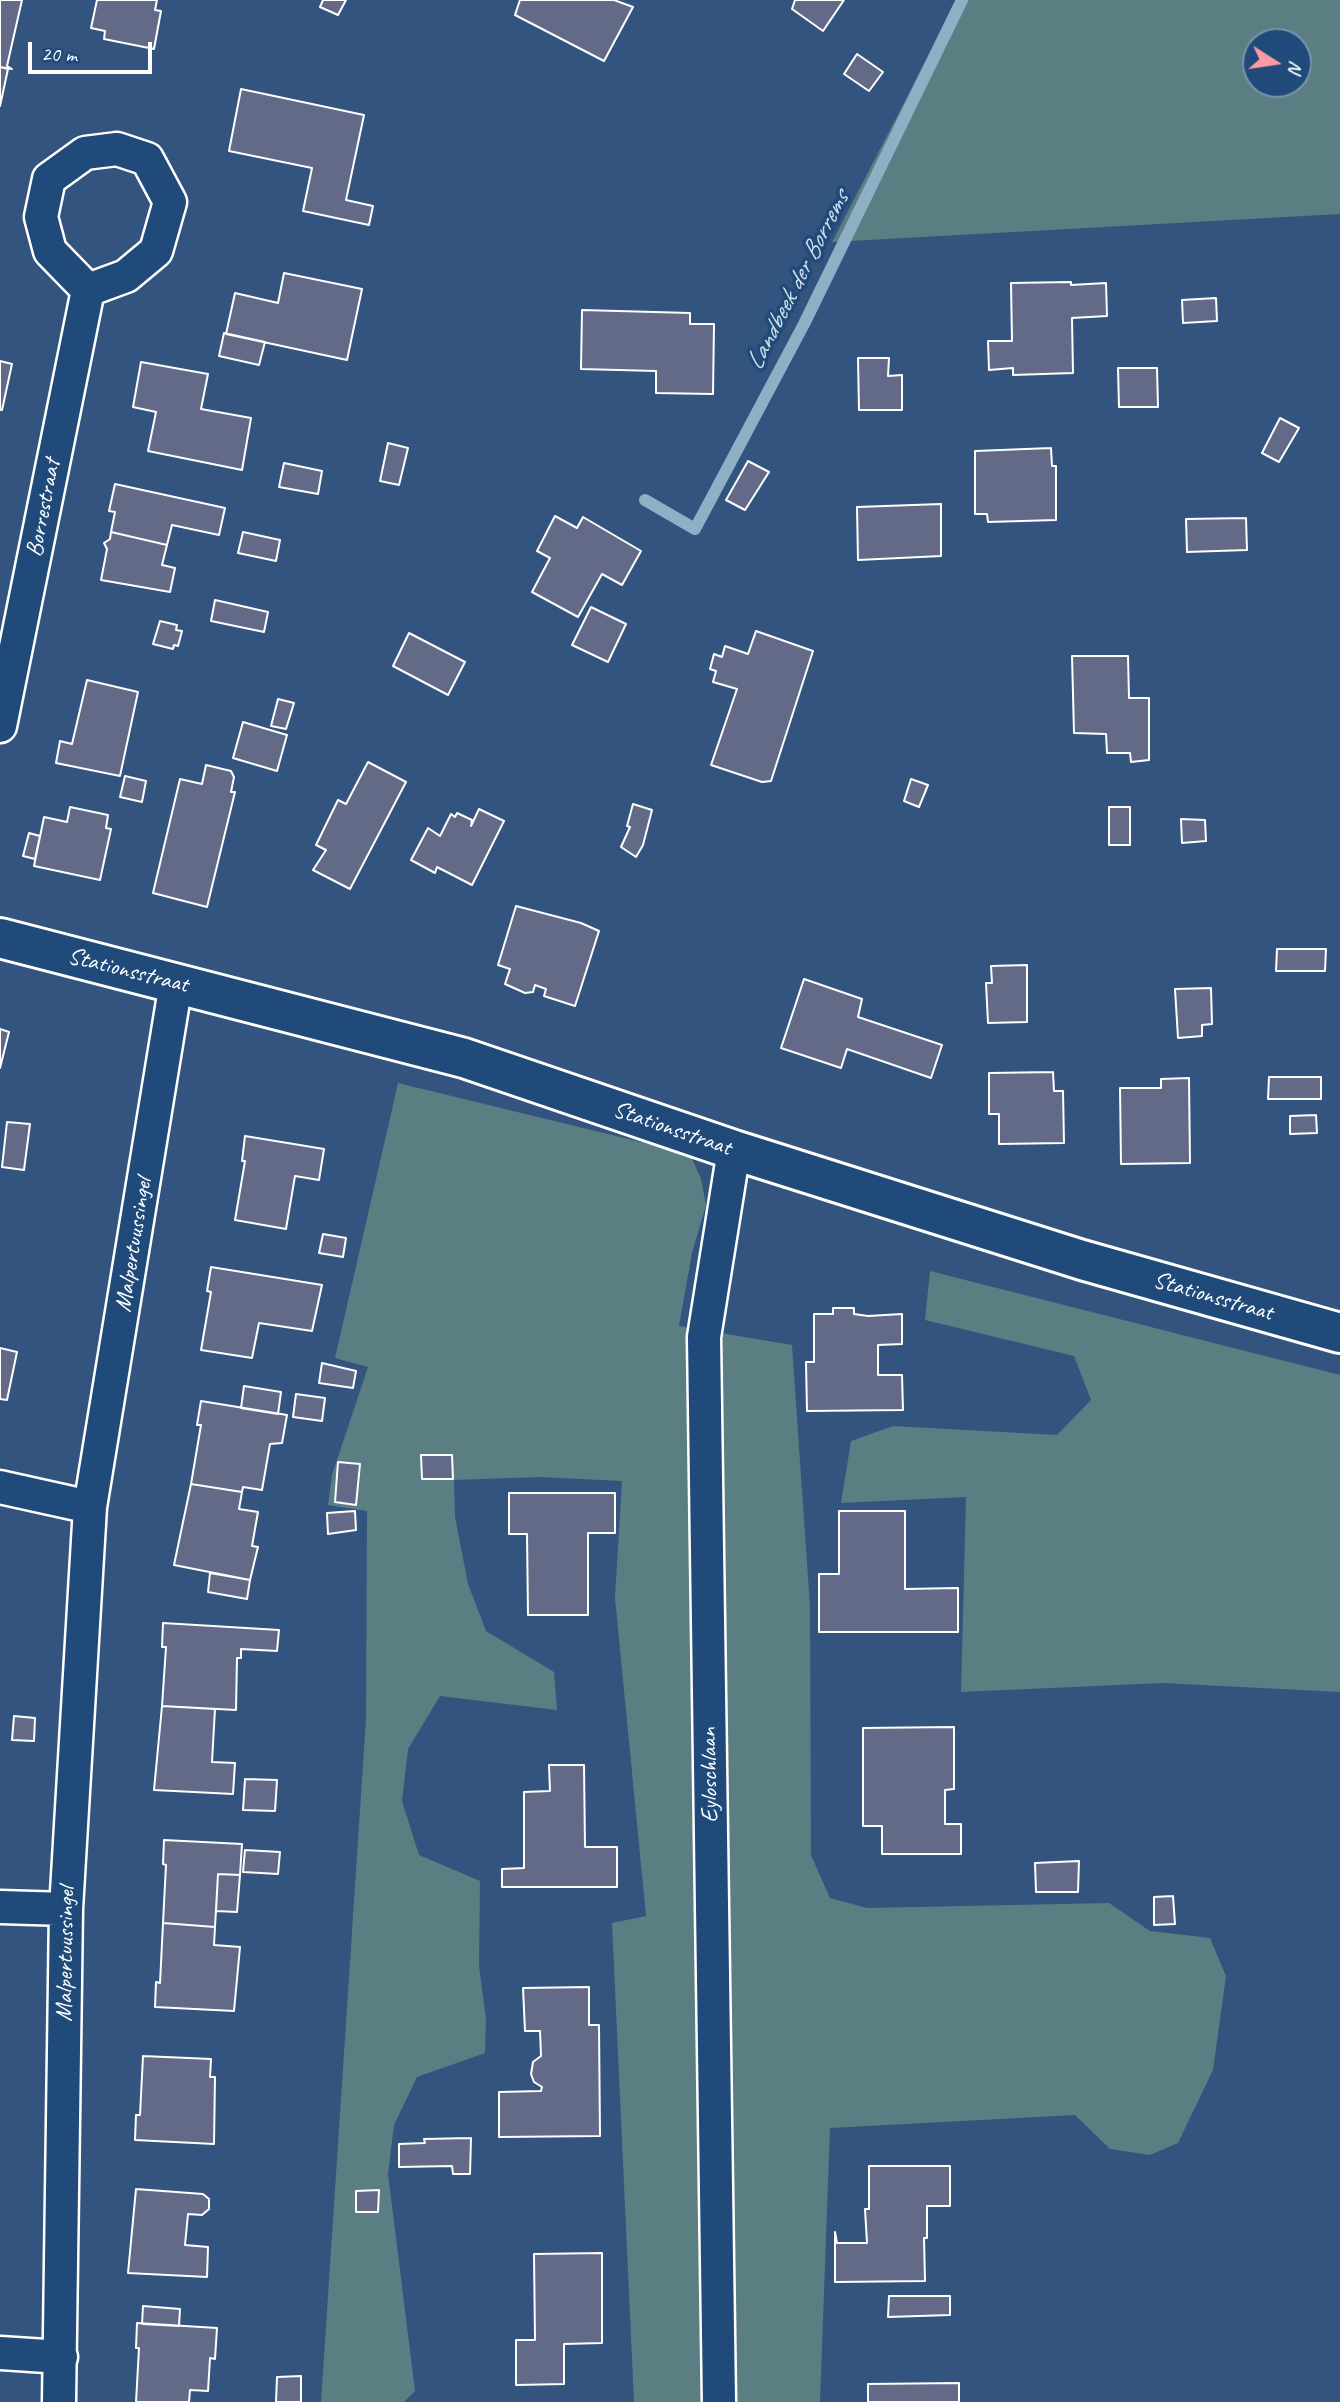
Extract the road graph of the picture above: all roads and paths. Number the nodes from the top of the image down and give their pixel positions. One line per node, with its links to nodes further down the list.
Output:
1 (88, 290): 1 (street); 2 (street, Borrestraat)
2 (0, 726)
3 (0, 938): 4 (street, Stationsstraat)
4 (176, 983): 5 (street, Stationsstraat); 8 (street, Malpertuussingel)
5 (734, 1150): 6 (street, Stationsstraat); 14 (street, Eyloschlaan)
6 (1340, 1333)
7 (0, 1487): 8 (street)
8 (90, 1507): 10 (street, Malpertuussingel)
9 (0, 1906): 10 (street)
10 (66, 1909): 12 (street, Malpertuussingel)
11 (0, 2353): 12 (street)
12 (61, 2357): 13 (street, Malpertuussingel)
13 (59, 2402)
14 (719, 2402)

